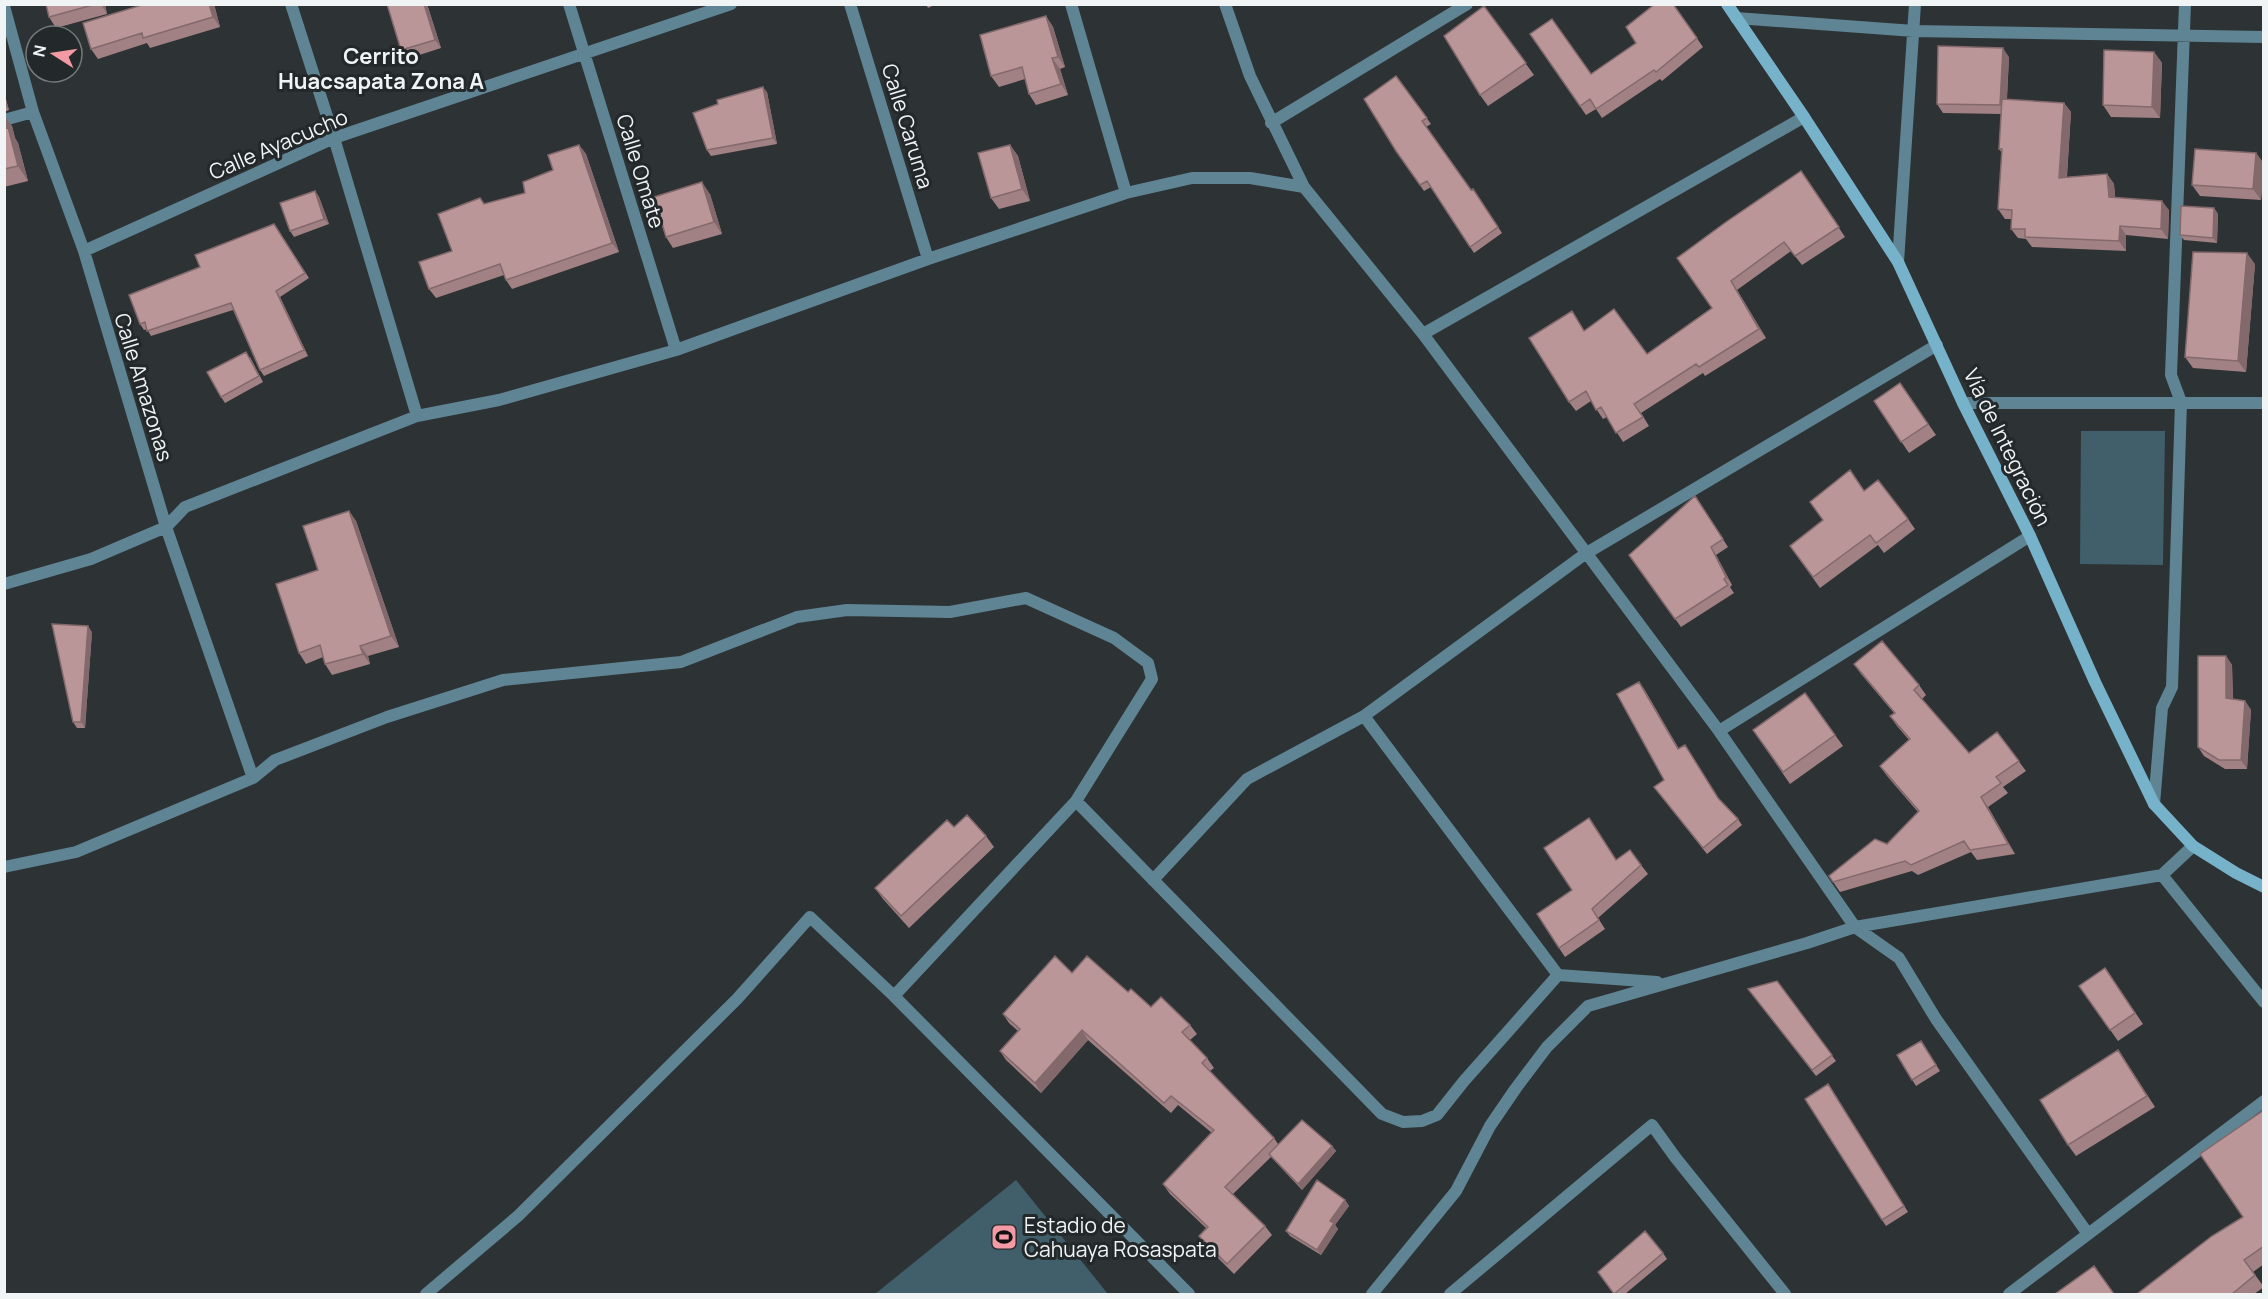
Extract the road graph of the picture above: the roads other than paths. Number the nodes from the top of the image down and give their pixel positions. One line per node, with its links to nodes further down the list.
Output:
1 (291, 4): 21 (street)
2 (569, 4): 16 (street, Calle Omate)
3 (731, 4): 16 (street, Calle Ayacucho)
4 (850, 4): 25 (street, Calle Caruma)
5 (1071, 4): 23 (street)
6 (1225, 4): 20 (street)
7 (1467, 4): 20 (street)
8 (1727, 4): 12 (main road, Vía de Integración)
9 (1915, 4): 13 (street)
10 (2185, 4): 14 (street)
11 (4, 6): 17 (street, Calle Amazonas)
12 (1736, 18): 13 (street); 18 (main road, Vía de Integración)
13 (1914, 31): 14 (street); 26 (street)
14 (2184, 35): 15 (street); 30 (street)
15 (2264, 37)
16 (584, 56): 21 (street, Calle Ayacucho); 29 (street, Calle Omate)
17 (33, 112): 19 (street); 24 (street, Calle Amazonas)
18 (1804, 117): 26 (main road, Vía de Integración); 27 (street)
19 (4, 120)
20 (1271, 123): 22 (street)
21 (334, 138): 24 (street, Calle Ayacucho); 33 (street)
22 (1304, 187): 23 (street); 27 (street)
23 (1126, 193): 25 (street)
24 (84, 251): 34 (street, Calle Amazonas)
25 (928, 259): 29 (street)
26 (1898, 262): 28 (main road, Vía de Integración)
27 (1423, 334): 36 (street)
28 (1937, 345): 31 (main road, Vía de Integración); 36 (street)
29 (675, 350): 33 (street)
30 (2181, 402): 31 (street); 32 (street); 42 (street)
31 (1963, 403): 35 (main road, Vía de Integración)
32 (2264, 403)
33 (417, 416): 34 (street)
34 (166, 527): 37 (street); 40 (street, Calle Amazonas)
35 (2030, 536): 39 (street); 42 (main road, Vía de Integración)
36 (1585, 554): 38 (street); 39 (street)
37 (4, 584)
38 (1364, 716): 46 (street); 49 (street)
39 (1719, 731): 48 (street)
40 (253, 778): 41 (street); 44 (street)
41 (1076, 801): 46 (street); 51 (street)
42 (2154, 804): 43 (main road, Vía de Integración)
43 (2193, 846): 45 (street); 47 (main road, Vía de Integración)
44 (4, 867)
45 (2162, 874): 48 (street); 52 (street)
46 (1153, 880): 49 (street)
47 (2264, 887)
48 (1855, 927): 50 (street); 54 (street)
49 (1558, 975): 50 (street)
50 (1665, 982): 57 (street)
51 (894, 996): 55 (street); 56 (street)
52 (2264, 1002)
53 (2264, 1101): 54 (street)
54 (2088, 1233): 60 (street)
55 (426, 1294)
56 (1189, 1294)
57 (1372, 1294)
58 (1450, 1294): 59 (street)
59 (1785, 1294)
60 (2009, 1294)

